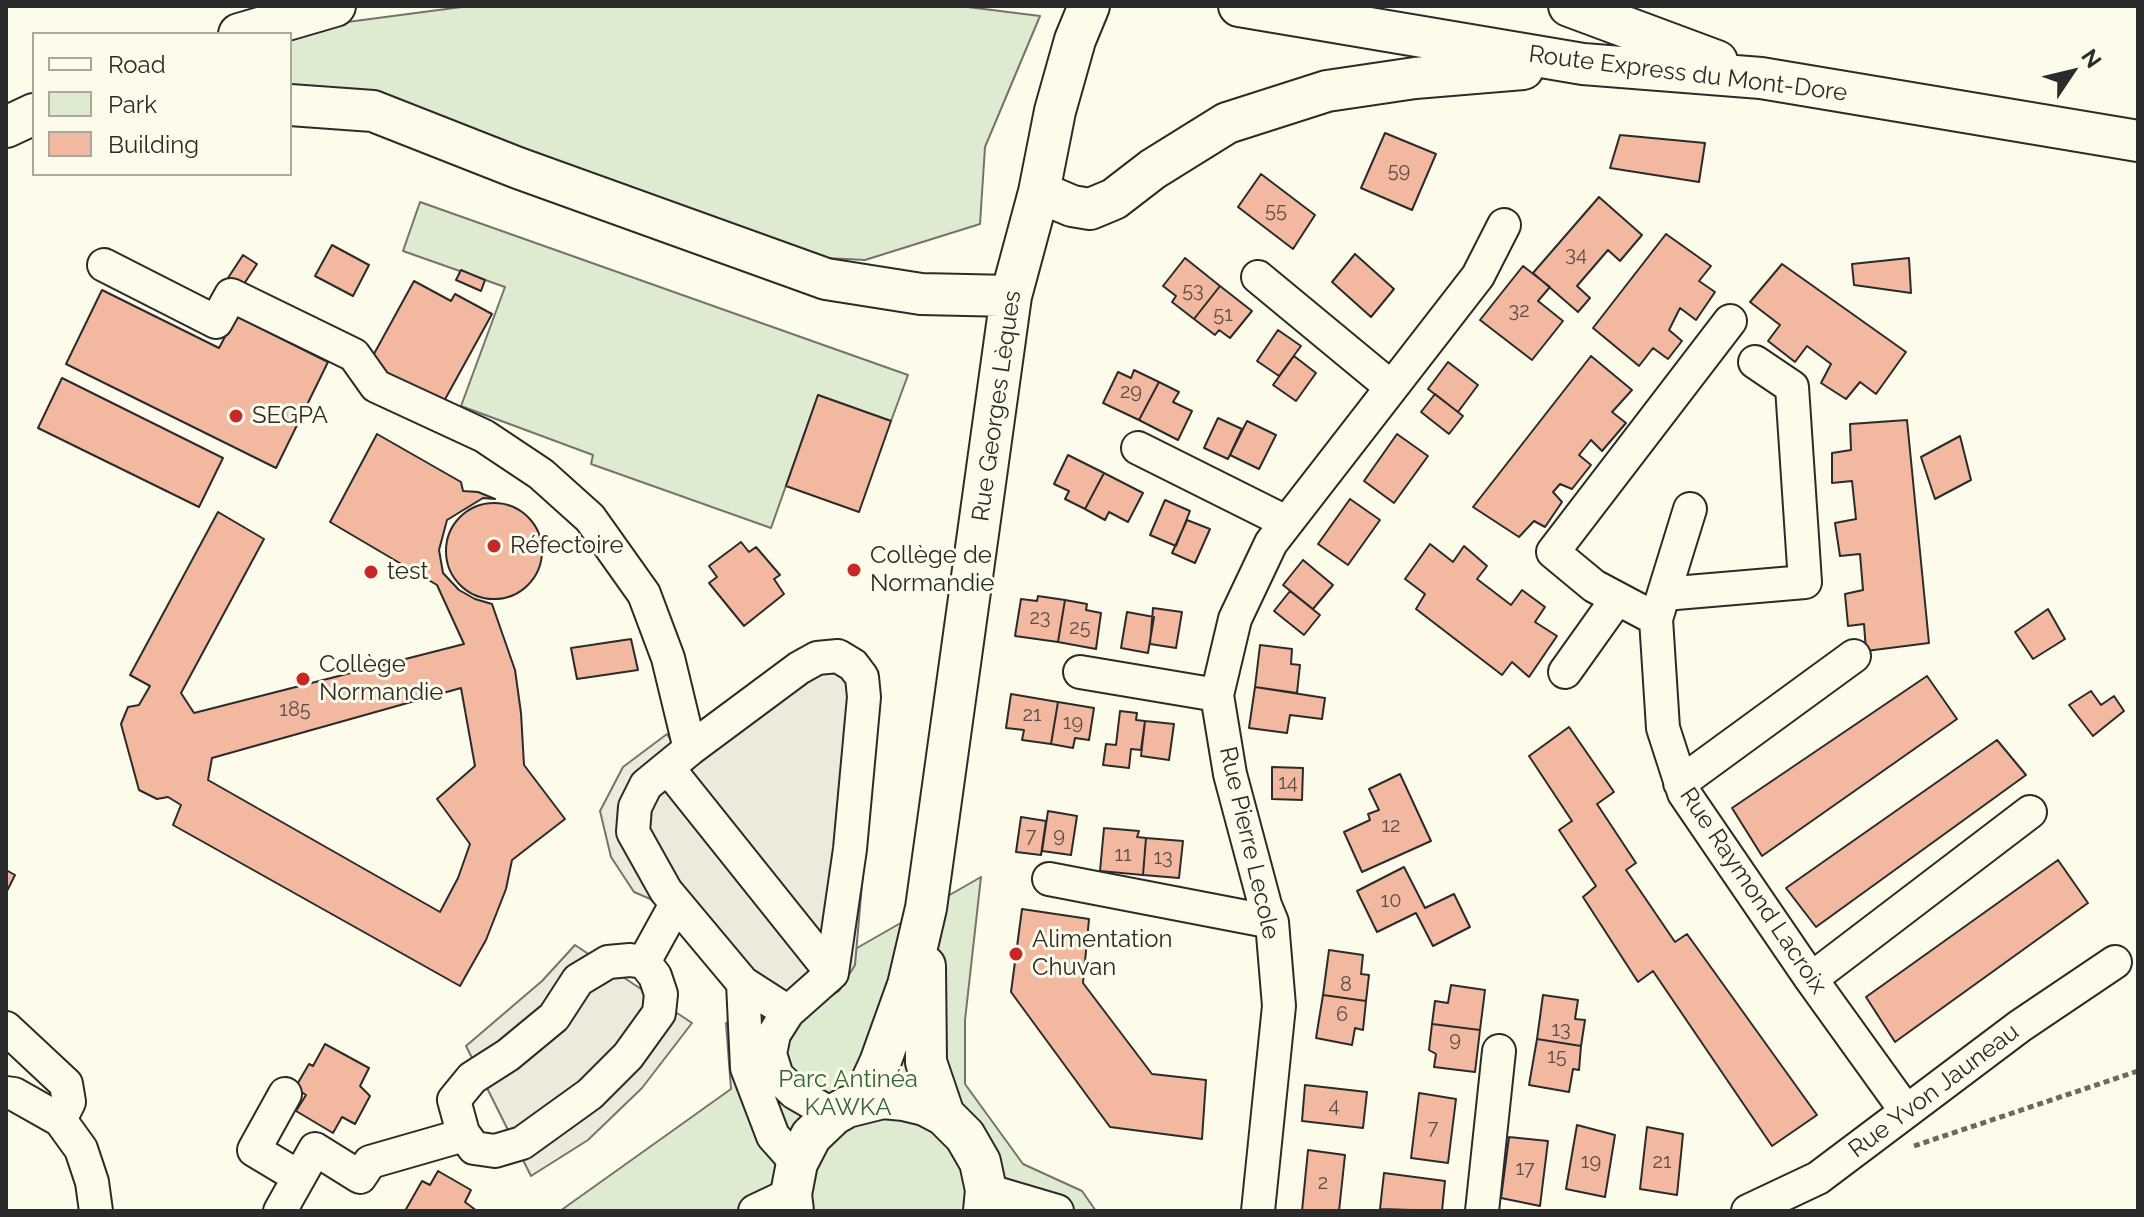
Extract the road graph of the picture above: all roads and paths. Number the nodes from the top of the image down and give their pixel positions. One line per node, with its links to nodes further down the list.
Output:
1 (335, 6): 5 (main road)
2 (1089, 6): 14 (main road, Rue Georges Lèques)
3 (1239, 6): 6 (main road, Route Express du Mont-Dore)
4 (1569, 6): 7 (main road)
5 (246, 32)
6 (1583, 64): 7 (main road, Route Express du Mont-Dore); 14 (main road)
7 (1761, 78): 11 (main road, Route Express du Mont-Dore)
8 (292, 105): 18 (main road)
9 (32, 115): 10 (main road)
10 (6, 127)
11 (2138, 141)
12 (32, 145): 13 (main road)
13 (6, 156)
14 (1039, 192): 18 (main road, Rue Georges Lèques)
15 (1504, 225): 21 (street, Rue Pierre Lecole)
16 (104, 265): 31 (street)
17 (1258, 277): 21 (street)
18 (1011, 296): 36 (main road, Rue Georges Lèques)
19 (1730, 321): 25 (street)
20 (1755, 362): 26 (street)
21 (1391, 387): 24 (street, Rue Pierre Lecole)
22 (1138, 448): 24 (street)
23 (1690, 509): 26 (street, Rue Raymond Lacroix)
24 (1286, 522): 30 (street, Rue Pierre Lecole)
25 (1617, 599): 26 (street); 29 (street)
26 (1660, 606): 32 (street, Rue Raymond Lacroix)
27 (1854, 656): 32 (street)
28 (1080, 672): 30 (street)
29 (1565, 672)
30 (1217, 695): 37 (street, Rue Pierre Lecole)
31 (679, 758): 35 (street); 40 (street); 40 (street)
32 (1680, 783): 41 (street, Rue Raymond Lacroix)
33 (2030, 812): 41 (street)
34 (1049, 879): 37 (street)
35 (676, 904): 38 (street); 42 (street)
36 (926, 908): 49 (main road, Rue Georges Lèques); 51 (main road, Rue Georges Lèques)
37 (1272, 922): 62 (street, Rue Pierre Lecole)
38 (644, 962): 53 (street); 53 (street)
39 (2115, 962): 50 (street, Rue Yvon Jauneau)
40 (832, 973): 43 (street)
41 (1811, 979): 50 (street, Rue Raymond Lacroix)
42 (743, 983): 43 (street); 56 (street)
43 (788, 1012): 49 (street)
44 (6, 1028): 52 (street)
45 (1499, 1051): 63 (street)
46 (2138, 1071): 54 (path)
47 (6, 1093): 52 (street)
48 (285, 1094): 55 (street)
49 (848, 1109): 51 (main road); 56 (main road, Rue Georges Lèques)
50 (1906, 1111): 64 (street, Rue Yvon Jauneau)
51 (944, 1115): 57 (main road)
52 (60, 1120): 58 (street)
53 (464, 1135): 55 (street)
54 (1905, 1149)
55 (299, 1177): 59 (street)
56 (794, 1189): 60 (street)
57 (985, 1201): 61 (street)
58 (96, 1211)
59 (280, 1211)
60 (755, 1211)
61 (1057, 1211)
62 (1258, 1211)
63 (1482, 1211)
64 (1748, 1211)

